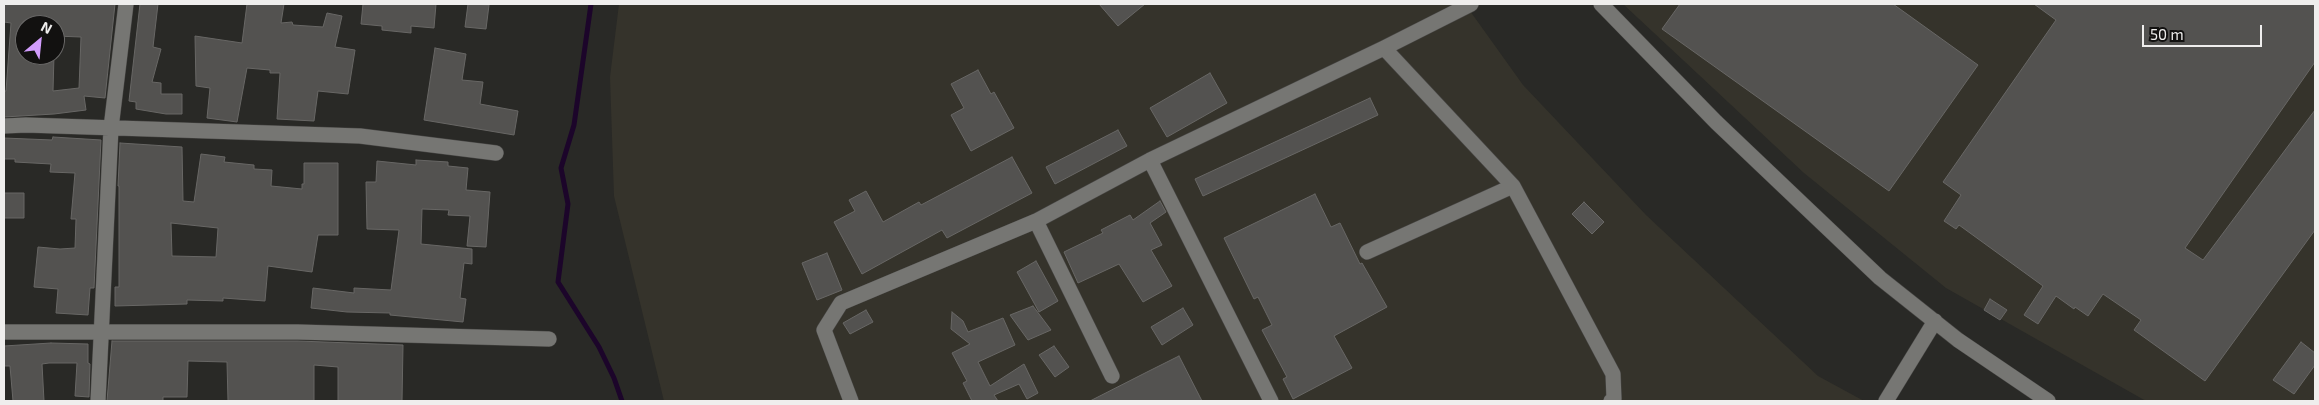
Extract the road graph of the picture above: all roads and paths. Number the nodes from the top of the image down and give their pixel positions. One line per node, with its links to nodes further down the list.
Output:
1 (126, 4): 6 (street)
2 (1472, 4): 4 (street)
3 (1601, 4): 12 (street)
4 (1384, 48): 8 (street); 9 (street)
5 (4, 126): 6 (street)
6 (111, 128): 7 (street); 13 (street)
7 (496, 153)
8 (1150, 160): 10 (street); 19 (street)
9 (1513, 186): 11 (street); 20 (street)
10 (1036, 221): 16 (street); 18 (street)
11 (1367, 252)
12 (1935, 321): 21 (street); 22 (street)
13 (101, 330): 14 (street); 15 (street); 17 (street)
14 (4, 332)
15 (549, 339)
16 (1112, 376)
17 (98, 401)
18 (851, 401)
19 (1271, 401)
20 (1612, 401)
21 (1886, 401)
22 (2048, 401)

